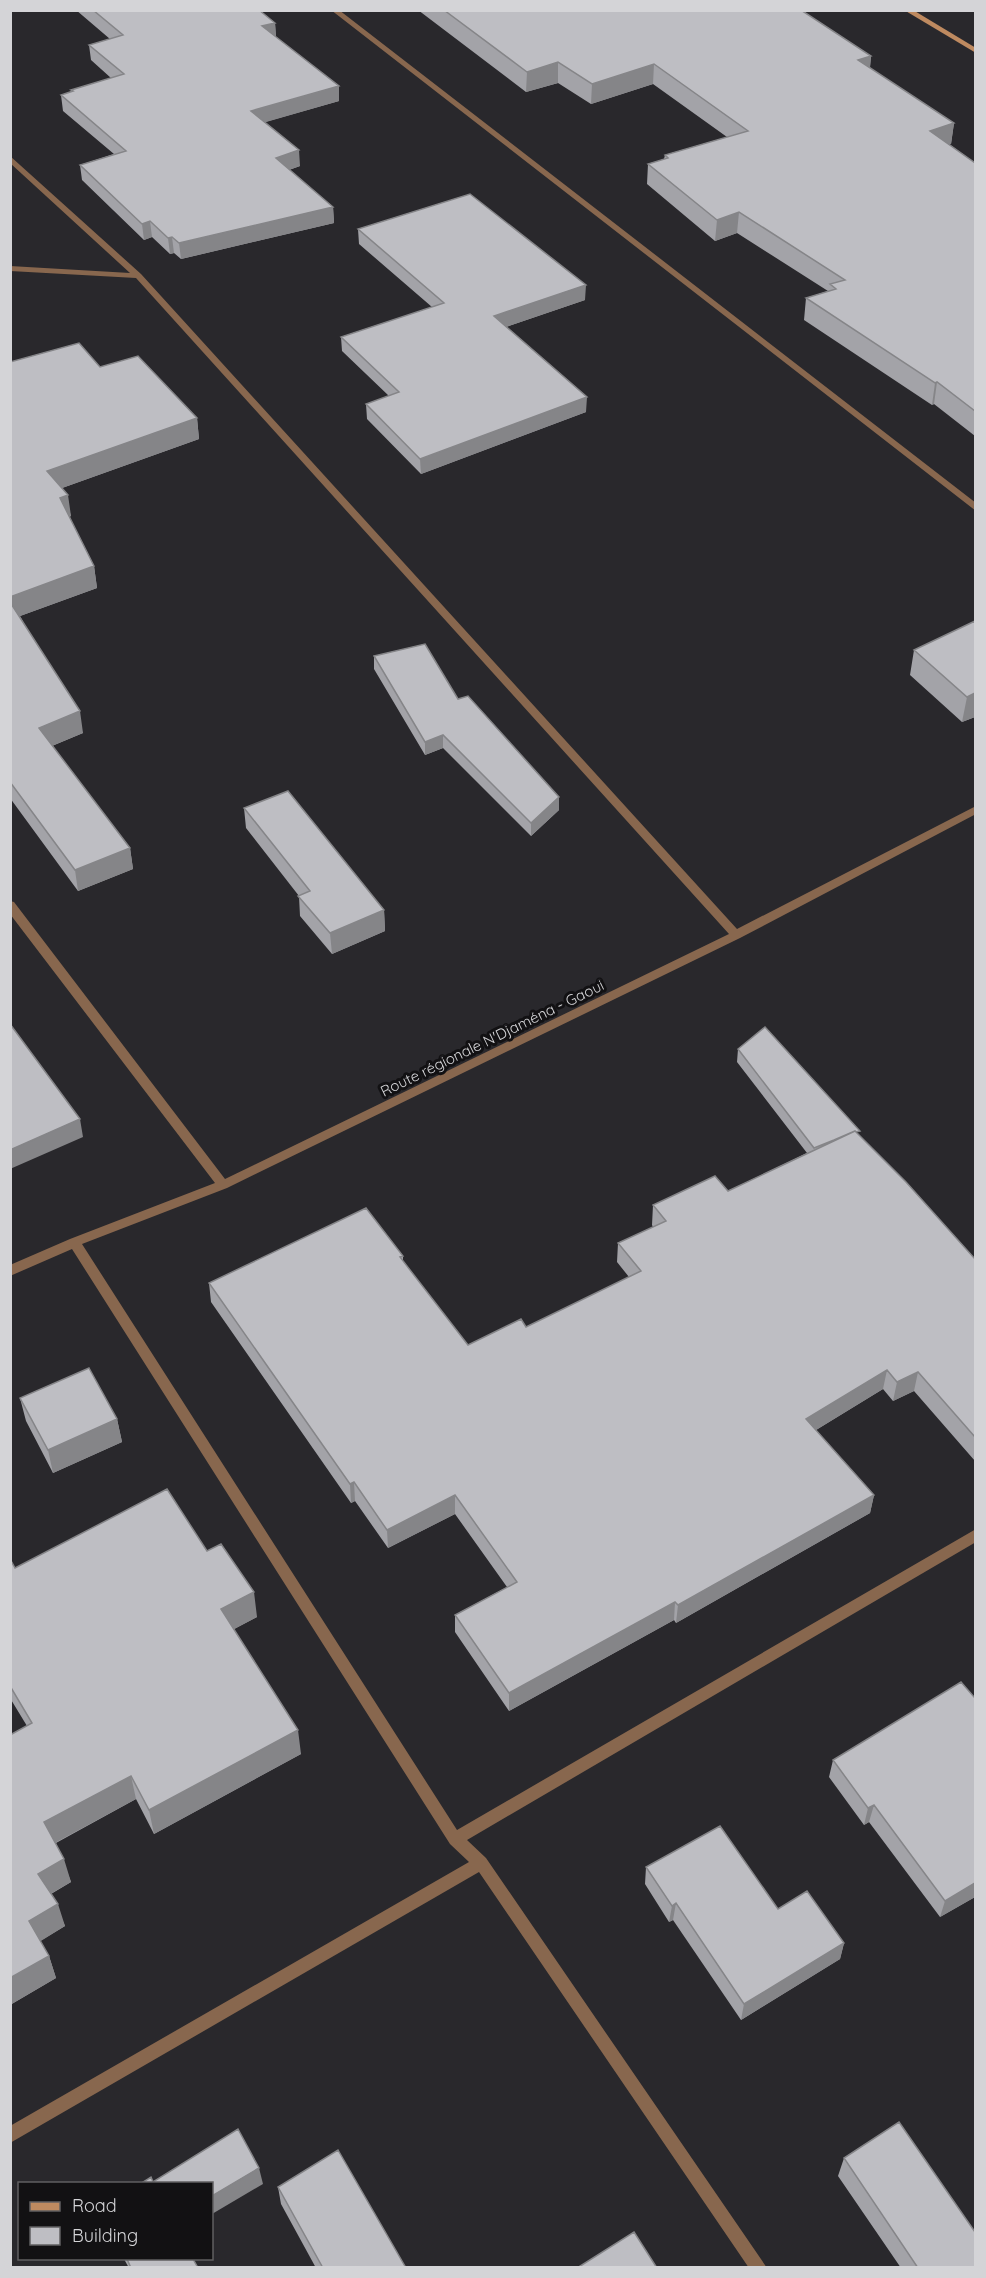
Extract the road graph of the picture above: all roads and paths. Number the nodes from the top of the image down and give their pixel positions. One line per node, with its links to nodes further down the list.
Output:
1 (334, 10): 7 (street)
2 (907, 10): 3 (main road)
3 (975, 51)
4 (10, 158): 6 (street)
5 (10, 268): 6 (street)
6 (138, 276): 10 (street)
7 (975, 508)
8 (975, 809): 10 (street, Route régionale N'Djaména - Gaoui)
9 (10, 905): 11 (street)
10 (736, 935): 11 (street, Route régionale N'Djaména - Gaoui)
11 (223, 1185): 12 (street, Route régionale N'Djaména - Gaoui)
12 (74, 1242): 13 (street, Route régionale N'Djaména - Gaoui); 15 (street)
13 (10, 1271)
14 (975, 1535): 15 (street)
15 (455, 1839): 16 (street)
16 (481, 1863): 17 (street); 18 (street)
17 (10, 2135)
18 (759, 2268)

